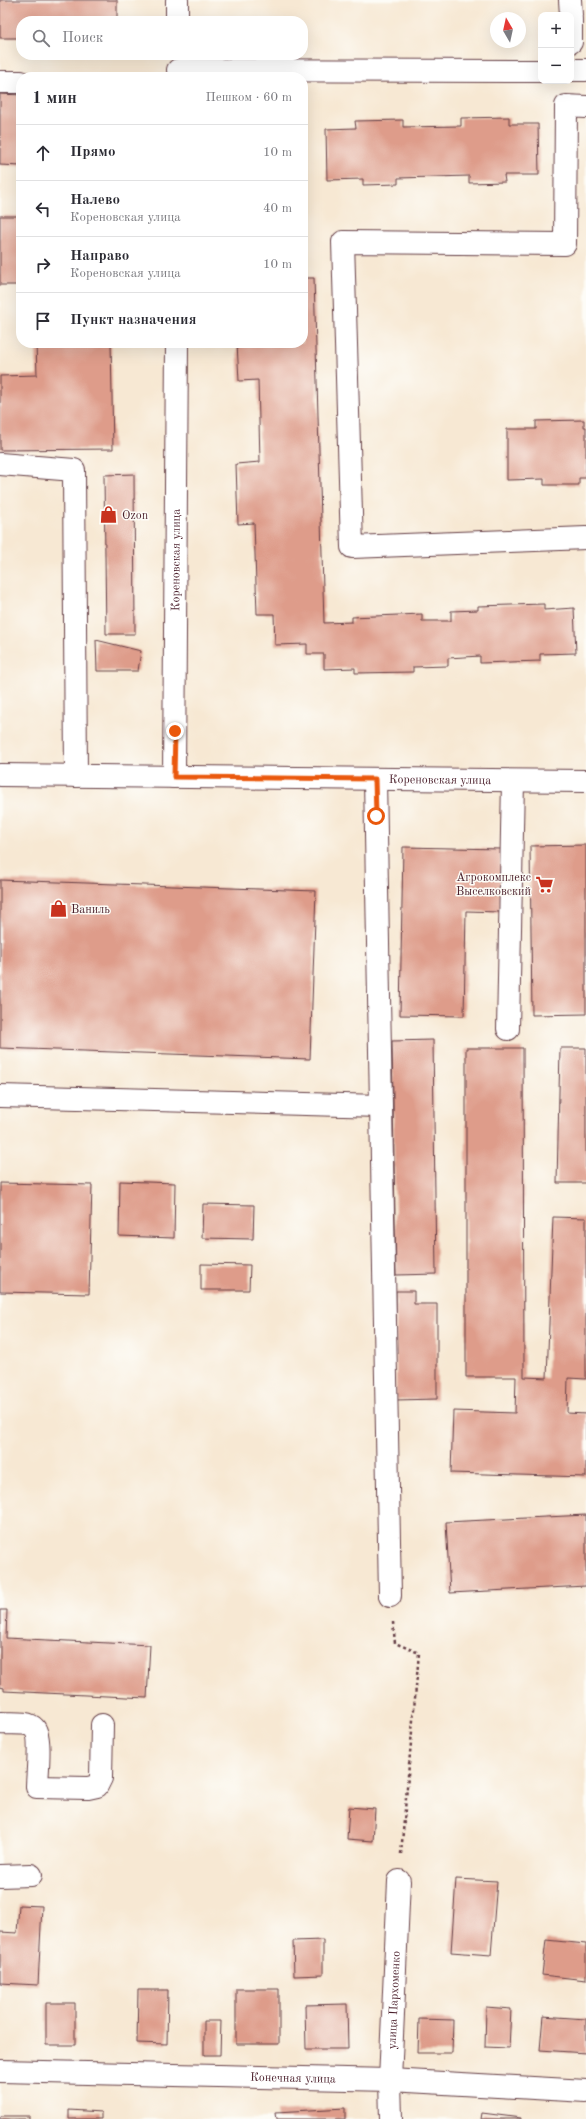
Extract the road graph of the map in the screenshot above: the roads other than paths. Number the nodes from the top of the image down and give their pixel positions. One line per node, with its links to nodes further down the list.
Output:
1 (177, 0): 2 (street)
2 (177, 16)
3 (178, 67): 4 (street)
4 (538, 70)
5 (574, 70): 6 (street)
6 (586, 70)
7 (0, 82): 8 (street)
8 (16, 82)
9 (586, 107): 12 (street)
10 (177, 348): 15 (street, Кореновская улица)
11 (0, 464): 14 (street)
12 (586, 538)
13 (0, 775): 14 (street, Кореновская улица)
14 (76, 776): 15 (street, Кореновская улица)
15 (174, 777): 16 (street, Кореновская улица)
16 (375, 779): 17 (street, Кореновская улица); 21 (street)
17 (513, 781): 18 (street, Кореновская улица); 19 (street)
18 (586, 781)
19 (508, 1029)
20 (0, 1096): 21 (street)
21 (381, 1106): 22 (street)
22 (390, 1596)
23 (0, 1723): 24 (street)
24 (102, 1725)
25 (31, 1875): 26 (street)
26 (0, 1876)
27 (399, 1881): 29 (street, улица Пархоменко)
28 (0, 2071): 29 (street, Конечная улица)
29 (390, 2080): 30 (street, Конечная улица); 31 (street, улица Пархоменко)
30 (586, 2091)
31 (391, 2119)

